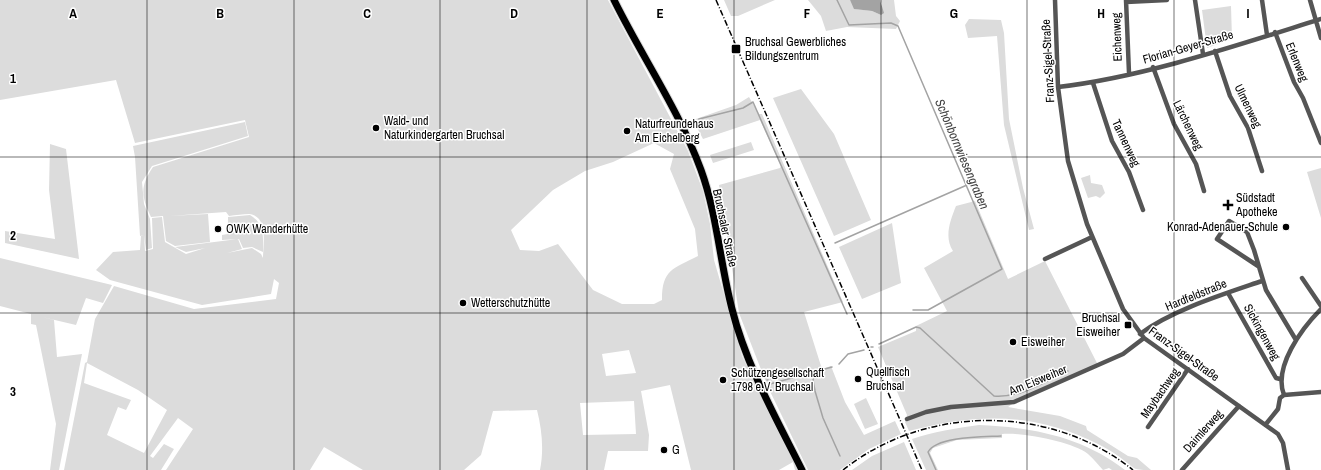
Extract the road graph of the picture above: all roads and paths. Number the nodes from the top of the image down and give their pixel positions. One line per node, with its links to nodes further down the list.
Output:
1 (614, 0): 42 (main road, Bruchsaler Straße)
2 (1055, 0): 18 (street, Franz-Sigel-Straße)
3 (1167, 0): 7 (street)
4 (1195, 0): 14 (street)
5 (1262, 0): 11 (street)
6 (1310, 0): 9 (street)
7 (1126, 1): 16 (street, Eichenweg)
8 (1321, 19): 9 (street, Florian-Geyer-Straße)
9 (1314, 21): 10 (street, Florian-Geyer-Straße); 12 (street)
10 (1275, 32): 11 (street, Florian-Geyer-Straße); 19 (street, Erlenweg)
11 (1267, 34): 13 (street, Florian-Geyer-Straße)
12 (1321, 38)
13 (1215, 51): 14 (street, Florian-Geyer-Straße); 20 (street, Ulmenweg)
14 (1203, 54): 15 (street, Florian-Geyer-Straße)
15 (1153, 68): 16 (street, Florian-Geyer-Straße); 21 (street, Lärchenweg)
16 (1129, 73): 17 (street, Florian-Geyer-Straße)
17 (1093, 83): 18 (street, Florian-Geyer-Straße); 22 (street, Tannenweg)
18 (1058, 87): 23 (street, Franz-Sigel-Straße)
19 (1321, 143)
20 (1262, 171)
21 (1204, 191)
22 (1143, 210)
23 (1092, 238): 24 (street); 31 (street, Franz-Sigel-Straße)
24 (1045, 259)
25 (1258, 266): 25 (street); 27 (street)
26 (1302, 278): 29 (street)
27 (1262, 281): 28 (street, Hardfeldstraße); 33 (street)
28 (1228, 293): 31 (street, Hardfeldstraße); 35 (street, Sickingenweg)
29 (1321, 306)
30 (1321, 309): 33 (street)
31 (1140, 334): 32 (street, Franz-Sigel-Straße)
32 (1144, 338): 34 (street, Franz-Sigel-Straße); 39 (street, Am Eisweiher)
33 (1296, 340): 35 (street)
34 (1188, 370): 38 (street, Franz-Sigel-Straße); 41 (street, Maybachweg)
35 (1280, 379): 37 (street)
36 (1321, 392): 37 (street)
37 (1284, 395): 40 (street)
38 (1239, 406): 40 (street, Franz-Sigel-Straße); 43 (street, Daimlerweg)
39 (907, 419)
40 (1266, 424): 44 (street, Franz-Sigel-Straße)
41 (1148, 427)
42 (801, 469)
43 (1182, 470)
44 (1288, 470)

